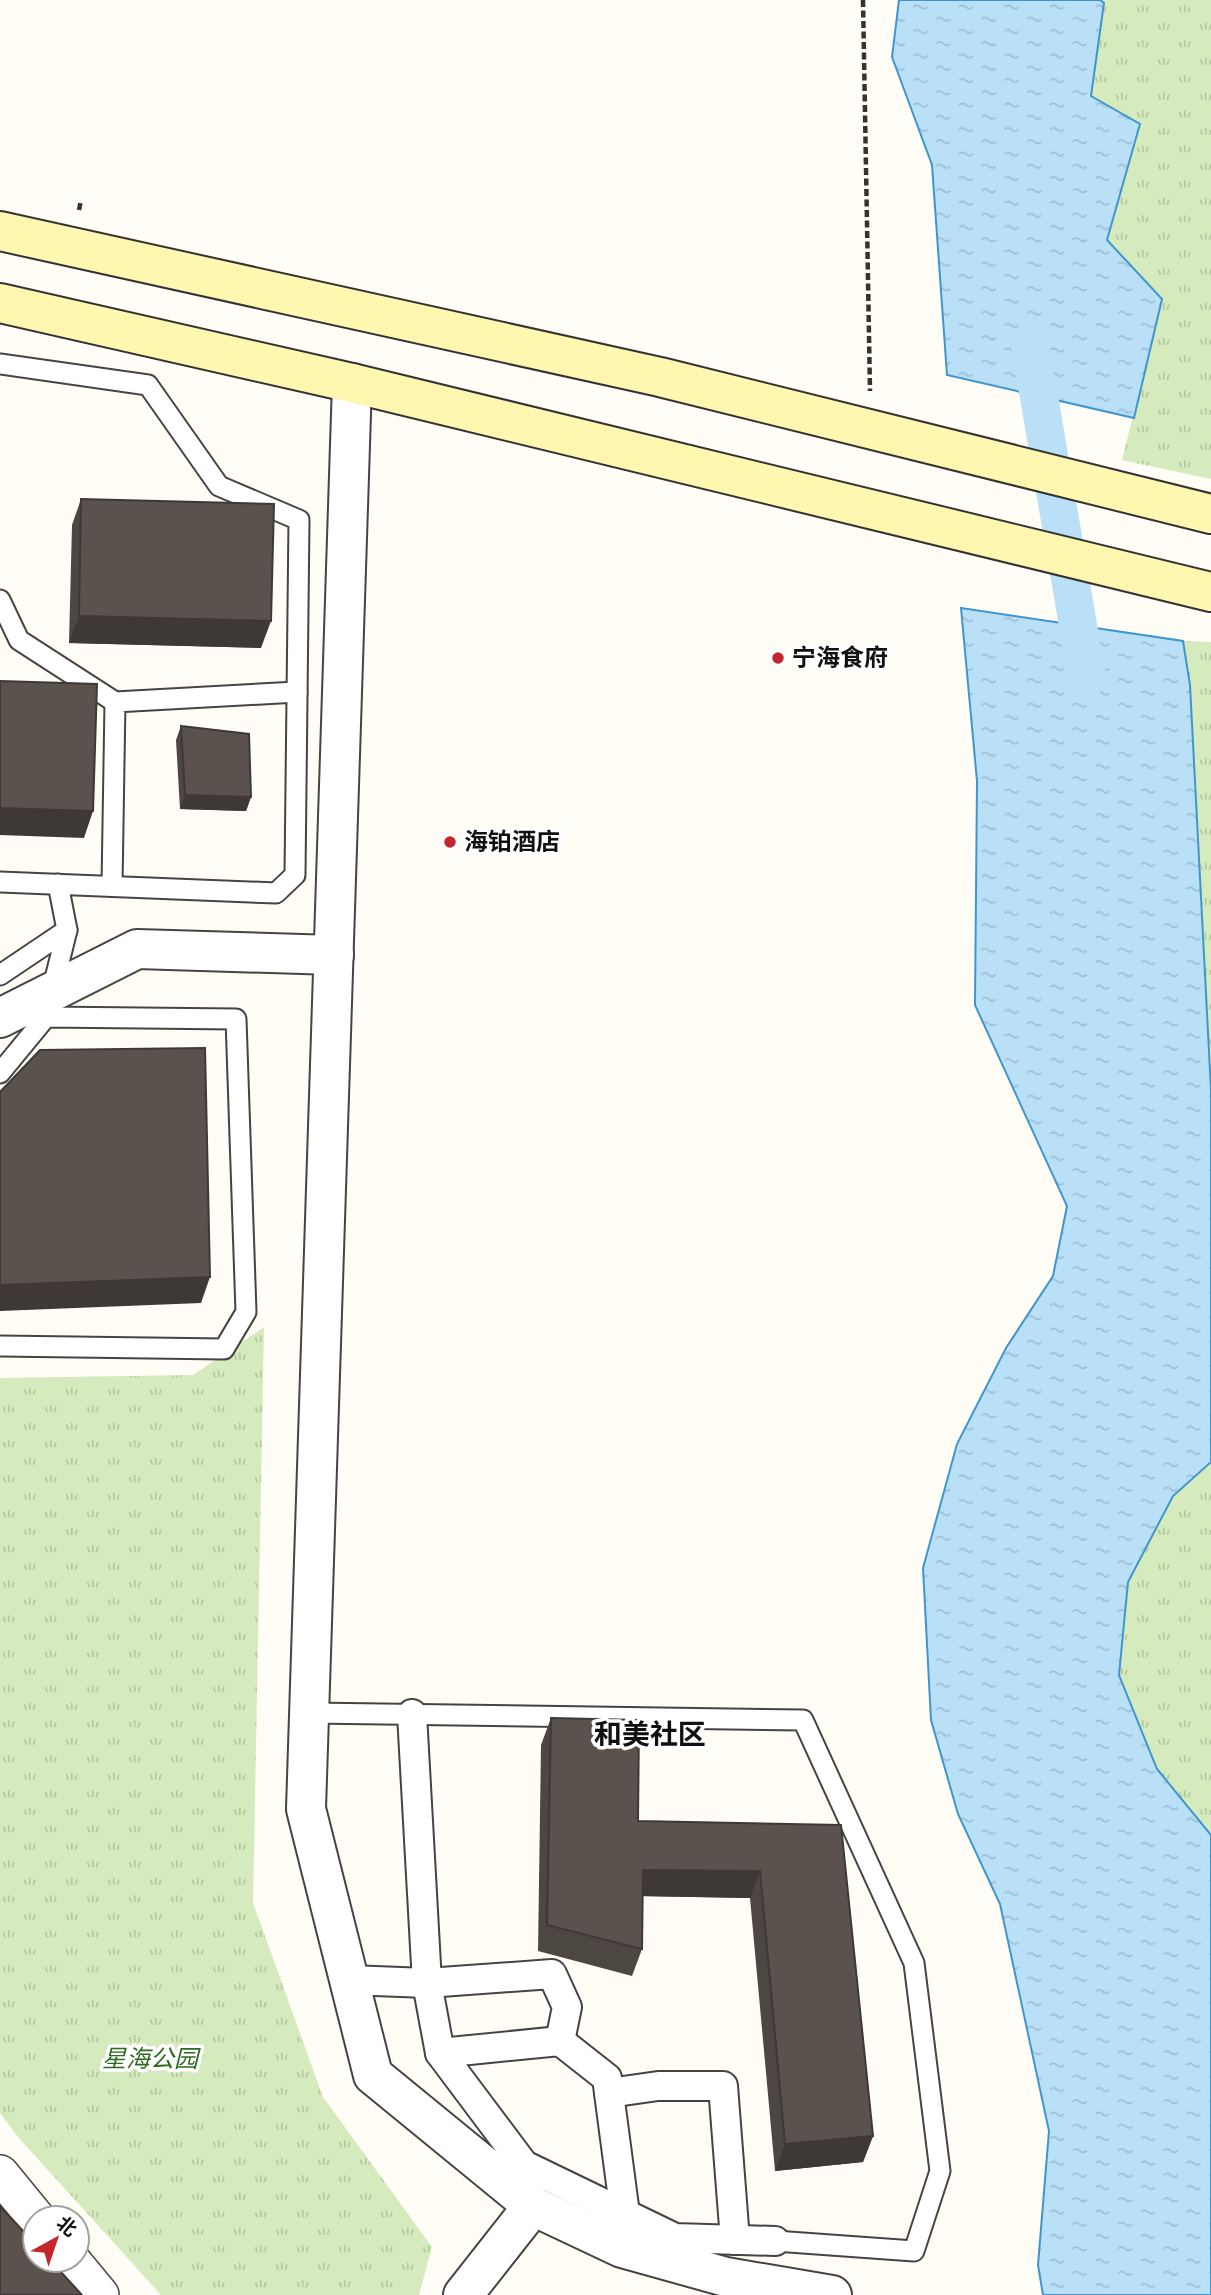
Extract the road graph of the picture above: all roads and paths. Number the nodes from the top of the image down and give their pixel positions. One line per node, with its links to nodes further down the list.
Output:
1 (863, 0): 6 (path)
2 (0, 231): 6 (main road)
3 (0, 303): 5 (main road)
4 (0, 364): 10 (lane)
5 (352, 383): 8 (main road); 16 (street)
6 (871, 430): 7 (main road)
7 (1211, 514)
8 (1211, 592)
9 (0, 600): 11 (lane)
10 (297, 692): 11 (lane); 14 (lane)
11 (115, 702): 14 (lane)
12 (0, 882): 13 (lane)
13 (58, 884): 14 (lane); 15 (lane)
14 (112, 886)
15 (67, 930): 17 (lane); 18 (lane)
16 (334, 955): 18 (street); 22 (street)
17 (0, 975)
18 (49, 1004): 19 (street); 20 (lane); 21 (lane)
19 (0, 1018)
20 (0, 1073)
21 (0, 1346)
22 (310, 1713): 23 (lane); 24 (street)
23 (412, 1714): 25 (street); 34 (lane)
24 (349, 1980): 25 (street); 31 (street)
25 (427, 1983): 26 (street); 27 (street)
26 (560, 2040): 27 (street); 28 (street)
27 (440, 2053): 32 (street)
28 (609, 2093): 32 (street); 33 (street)
29 (0, 2174): 30 (street)
30 (25, 2204)
31 (533, 2206): 37 (street); 38 (street)
32 (625, 2214): 33 (street)
33 (735, 2239): 34 (street)
34 (775, 2241)
35 (83, 2274): 36 (street)
36 (100, 2295)
37 (463, 2295)
38 (832, 2295)

